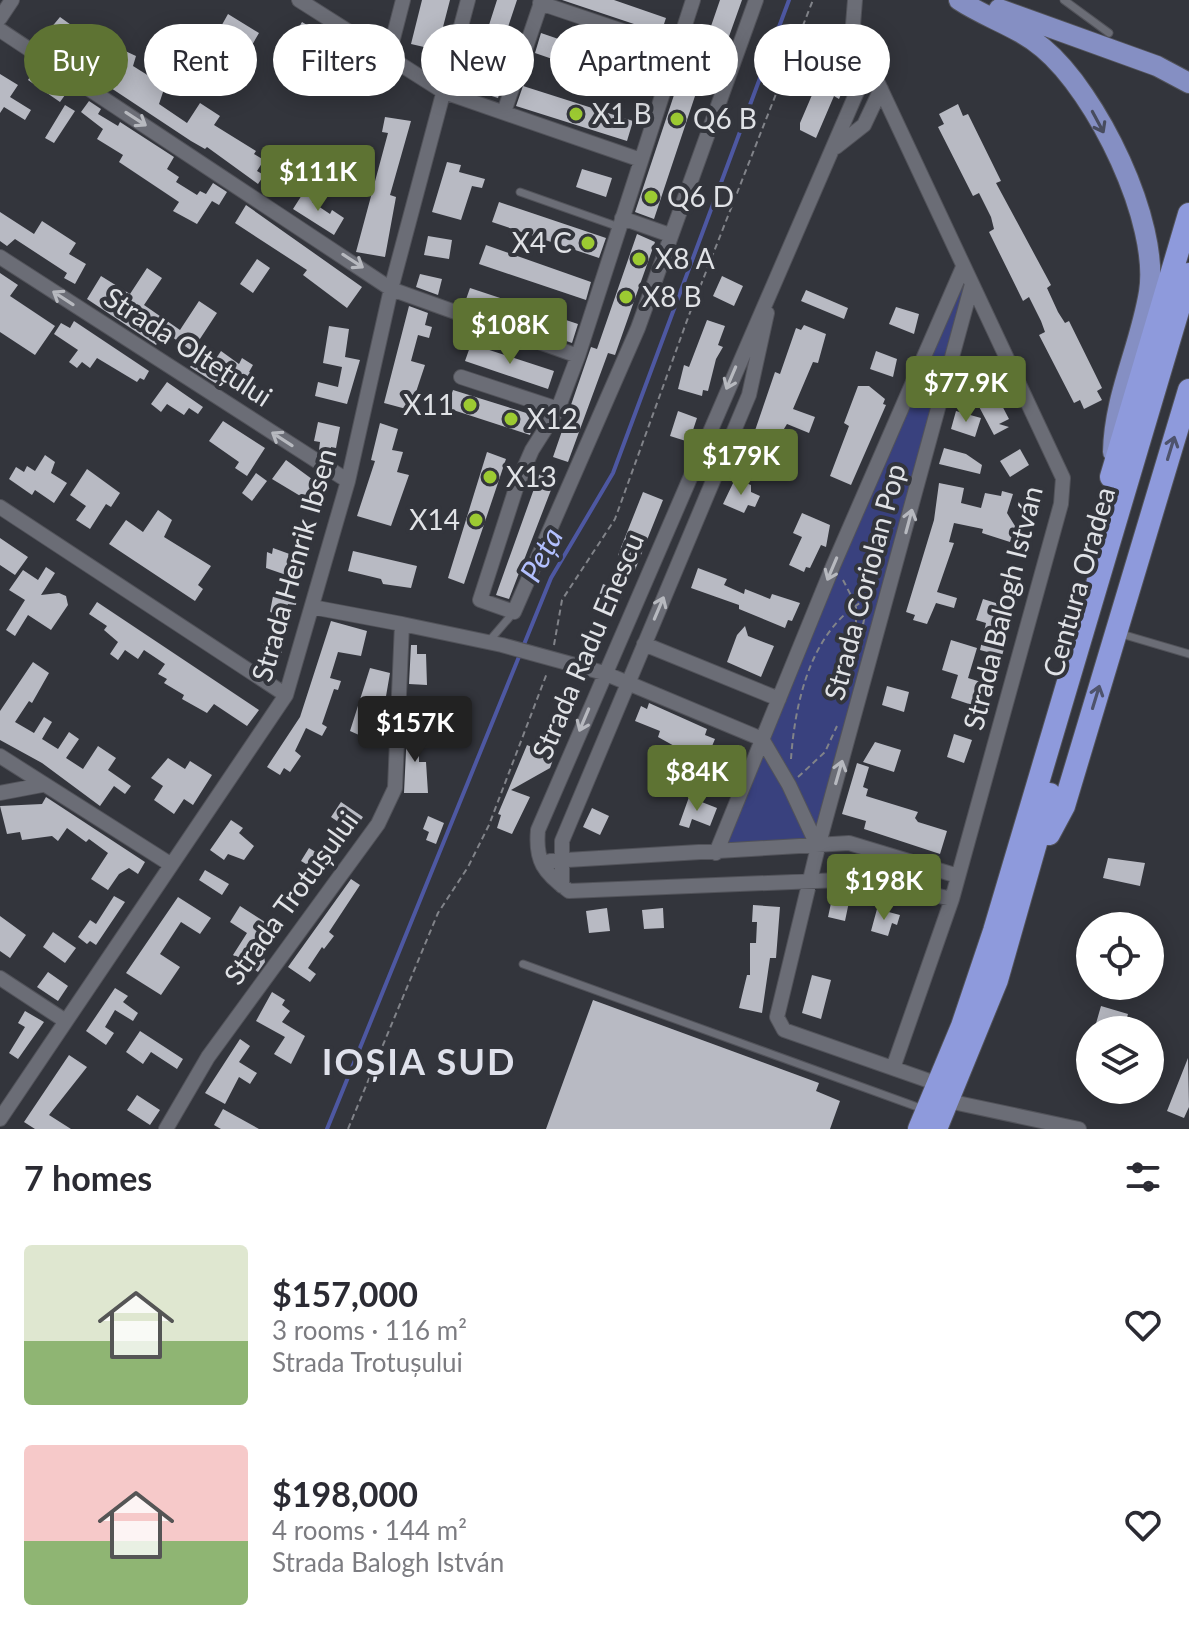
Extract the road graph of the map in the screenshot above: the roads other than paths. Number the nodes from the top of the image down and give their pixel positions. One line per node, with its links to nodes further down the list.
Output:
1 (12, 0): 13 (street)
2 (299, 0): 15 (street)
3 (403, 0): 16 (street)
4 (468, 0): 17 (street, Strada Henrik Ibsen)
5 (693, 0): 19 (street)
6 (756, 0): 36 (street)
7 (855, 0): 20 (street, Strada Balogh István)
8 (959, 0): 48 (main road, one-way to 48)
9 (973, 0): 14 (main road)
10 (1010, 0): 14 (main road)
11 (1064, 0): 22 (lane)
12 (541, 2): 18 (street); 30 (street)
13 (0, 18)
14 (1036, 23): 23 (main road)
15 (336, 24)
16 (397, 24)
17 (462, 24)
18 (604, 24)
19 (685, 24)
20 (853, 24)
21 (0, 30): 42 (street, one-way to 42)
22 (1109, 33)
23 (1189, 83)
24 (443, 96): 42 (street, Strada Henrik Ibsen)
25 (456, 96): 30 (street)
26 (661, 96): 32 (street)
27 (856, 96): 31 (street, Strada Radu Enescu)
28 (878, 96): 31 (street)
29 (884, 96): 38 (street, Strada Balogh István)
30 (504, 112): 32 (street)
31 (833, 150): 40 (street, Strada Radu Enescu)
32 (641, 160): 35 (street)
33 (520, 192): 35 (lane)
34 (1189, 214): 48 (highway)
35 (621, 223): 36 (street); 44 (street)
36 (670, 235): 52 (street)
37 (0, 257): 49 (street, Strada Oltețului, one-way to 37)
38 (963, 267): 41 (street, Strada Balogh István); 61 (street, Strada Coriolan Pop, one-way to 61)
39 (1189, 274): 64 (highway, Centura Oradea)
40 (774, 281): 56 (street, Strada Radu Enescu, one-way to 40); 58 (street, Strada Radu Enescu, one-way to 58)
41 (972, 284): 67 (street, Strada Coriolan Pop, one-way to 41); 73 (street, Strada Balogh István)
42 (391, 289): 44 (street); 49 (street, Strada Henrik Ibsen)
43 (1189, 307): 72 (highway, Centura Oradea)
44 (578, 356): 47 (street)
45 (461, 377): 47 (street)
46 (1189, 390): 54 (highway, one-way to 46)
47 (558, 409): 52 (street)
48 (1113, 469): 64 (highway)
49 (348, 481): 51 (street, Strada Henrik Ibsen)
50 (0, 507): 60 (street)
51 (312, 607): 53 (street); 60 (street, Strada Henrik Ibsen)
52 (514, 612): 55 (lane)
53 (402, 624): 55 (street); 84 (street, Strada Trotușului)
54 (1116, 633): 57 (lane); 72 (highway, one-way to 54)
55 (495, 644): 58 (street)
56 (644, 644): 59 (street, Strada Radu Enescu); 61 (street)
57 (1189, 654)
58 (604, 673): 59 (street); 68 (street, Strada Radu Enescu, one-way to 68)
59 (628, 682): 62 (street); 70 (street, Strada Radu Enescu)
60 (286, 695): 71 (street, Strada Henrik Ibsen)
61 (779, 699): 62 (street, Strada Coriolan Pop)
62 (762, 739): 67 (street); 69 (street, Strada Coriolan Pop)
63 (0, 756): 65 (street)
64 (1040, 778): 81 (highway)
65 (42, 785): 66 (street); 71 (street)
66 (0, 793)
67 (818, 847): 69 (street); 73 (street); 74 (street, Strada Coriolan Pop)
68 (538, 852): 70 (street); 75 (street)
69 (716, 853): 70 (street)
70 (563, 859): 75 (street)
71 (170, 864): 79 (street, Strada Henrik Ibsen)
72 (1028, 874): 81 (highway)
73 (958, 876): 76 (street, Strada Balogh István)
74 (811, 880): 75 (street); 76 (street); 80 (street, Strada Coriolan Pop)
75 (562, 886)
76 (952, 899): 80 (street, Strada Balogh István)
77 (523, 964): 83 (lane)
78 (0, 978): 79 (street)
79 (64, 1020): 82 (street, Strada Henrik Ibsen)
80 (893, 1068): 81 (street)
81 (943, 1092): 83 (highway); 85 (street)
82 (0, 1119)
83 (927, 1123)
84 (166, 1129)
85 (1079, 1129)

